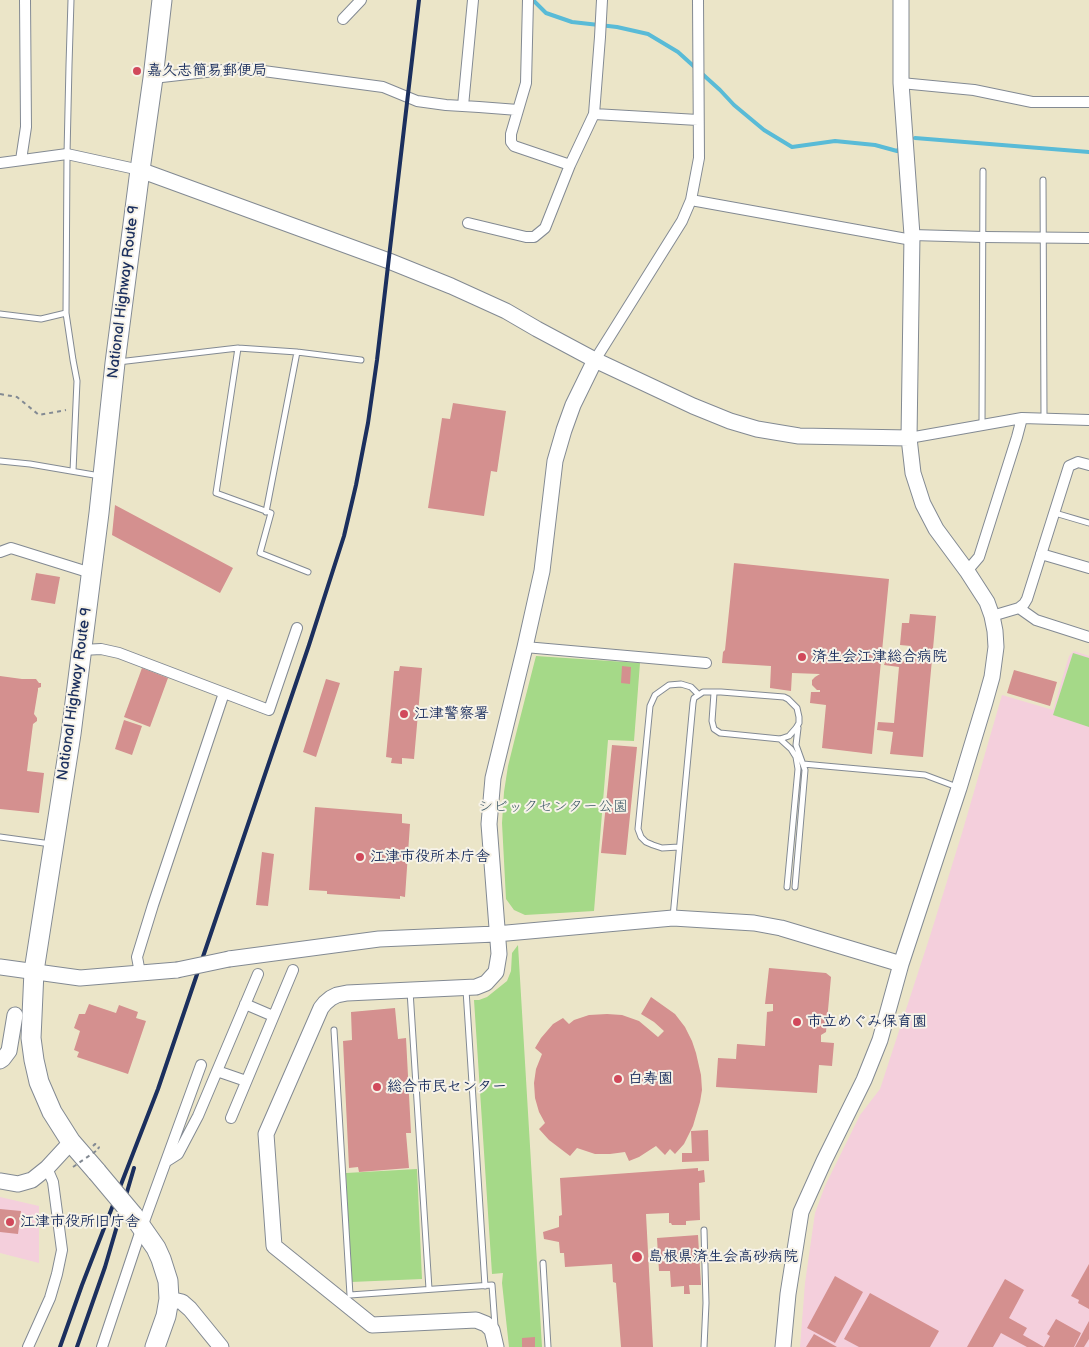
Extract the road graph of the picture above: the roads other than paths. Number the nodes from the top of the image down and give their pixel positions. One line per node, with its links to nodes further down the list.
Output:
1 (25, 0): 19 (street)
2 (71, 0): 18 (lane)
3 (162, 0): 11 (highway, National Highway Route 9)
4 (360, 0): 10 (street)
5 (473, 0): 14 (street)
6 (528, 0): 15 (street)
7 (602, 0): 16 (street)
8 (698, 0): 17 (street)
9 (901, 0): 12 (street)
10 (343, 19)
11 (153, 78): 14 (street); 22 (highway, National Highway Route 9)
12 (901, 83): 13 (street); 27 (street)
13 (1089, 102)
14 (463, 106): 15 (street)
15 (518, 110): 21 (street)
16 (594, 114): 17 (street); 21 (street)
17 (698, 120): 25 (street)
18 (67, 154): 19 (street); 22 (street); 32 (lane)
19 (21, 160): 20 (street)
20 (0, 163)
21 (570, 164): 26 (street)
22 (140, 170): 36 (street); 37 (highway, National Highway Route 9)
23 (983, 171): 28 (lane)
24 (1043, 180): 29 (lane)
25 (691, 200): 27 (street); 36 (street)
26 (468, 223)
27 (912, 237): 28 (street); 42 (street)
28 (983, 237): 29 (street); 41 (lane)
29 (1044, 237): 30 (street); 39 (lane)
30 (1089, 238)
31 (0, 314): 32 (lane)
32 (66, 314): 45 (lane)
33 (238, 348): 34 (lane); 37 (lane); 47 (lane)
34 (297, 352): 35 (lane); 47 (lane)
35 (361, 360)
36 (595, 360): 42 (street); 60 (street)
37 (115, 363): 46 (highway, National Highway Route 9)
38 (1022, 418): 39 (street); 41 (street); 53 (street)
39 (1044, 418): 40 (street)
40 (1089, 420)
41 (982, 425): 42 (street)
42 (909, 438): 53 (street)
43 (0, 461): 45 (lane)
44 (1089, 465): 48 (street)
45 (73, 471): 46 (lane)
46 (103, 476): 55 (highway, National Highway Route 9)
47 (266, 512): 54 (lane)
48 (1055, 513): 49 (lane); 51 (street)
49 (1089, 523)
50 (0, 552): 55 (street)
51 (1041, 554): 52 (street); 56 (street)
52 (1089, 568)
53 (967, 571): 57 (street)
54 (308, 572)
55 (91, 573): 61 (highway, National Highway Route 9)
56 (1020, 608): 57 (street); 59 (street)
57 (992, 616): 69 (street)
58 (297, 628): 64 (street)
59 (1089, 637)
60 (525, 647): 62 (street); 76 (street)
61 (82, 650): 64 (street); 71 (highway, National Highway Route 9)
62 (706, 663)
63 (714, 692): 65 (lane); 66 (lane); 67 (lane)
64 (224, 693): 81 (street)
65 (698, 694): 72 (lane); 72 (lane)
66 (798, 722): 67 (lane); 68 (lane)
67 (780, 739): 73 (lane)
68 (803, 764): 69 (lane); 74 (lane)
69 (959, 788): 77 (street)
70 (0, 837): 71 (lane)
71 (54, 844): 80 (highway, National Highway Route 9)
72 (679, 848): 75 (lane)
73 (787, 887)
74 (795, 888)
75 (673, 918): 76 (street); 77 (street)
76 (496, 934): 81 (street, bridge); 83 (street)
77 (901, 964): 111 (street)
78 (0, 967): 80 (street)
79 (292, 970): 87 (street)
80 (34, 971): 81 (street); 94 (highway, National Highway Route 9)
81 (140, 973)
82 (258, 974): 85 (street)
83 (466, 987): 84 (street); 101 (lane)
84 (410, 990): 102 (lane); 104 (street)
85 (246, 1004): 87 (street); 91 (street)
86 (15, 1015): 89 (street)
87 (273, 1016): 92 (street)
88 (334, 1030): 102 (lane)
89 (0, 1061)
90 (201, 1064): 95 (street)
91 (217, 1071): 92 (street); 95 (street)
92 (246, 1081): 93 (street)
93 (231, 1118)
94 (71, 1142): 96 (street); 98 (highway, National Highway Route 9, bridge)
95 (167, 1161): 98 (street)
96 (47, 1168): 97 (street); 105 (street)
97 (0, 1181)
98 (138, 1221): 103 (highway, National Highway Route 9); 106 (street)
99 (704, 1230): 110 (lane)
100 (543, 1263): 109 (lane)
101 (485, 1286): 102 (lane); 104 (lane)
102 (430, 1290)
103 (169, 1299): 107 (highway, National Highway Route 9); 108 (street)
104 (496, 1345)
105 (28, 1347)
106 (102, 1347)
107 (155, 1347)
108 (221, 1347)
109 (548, 1347)
110 (704, 1347)
111 (783, 1347)

